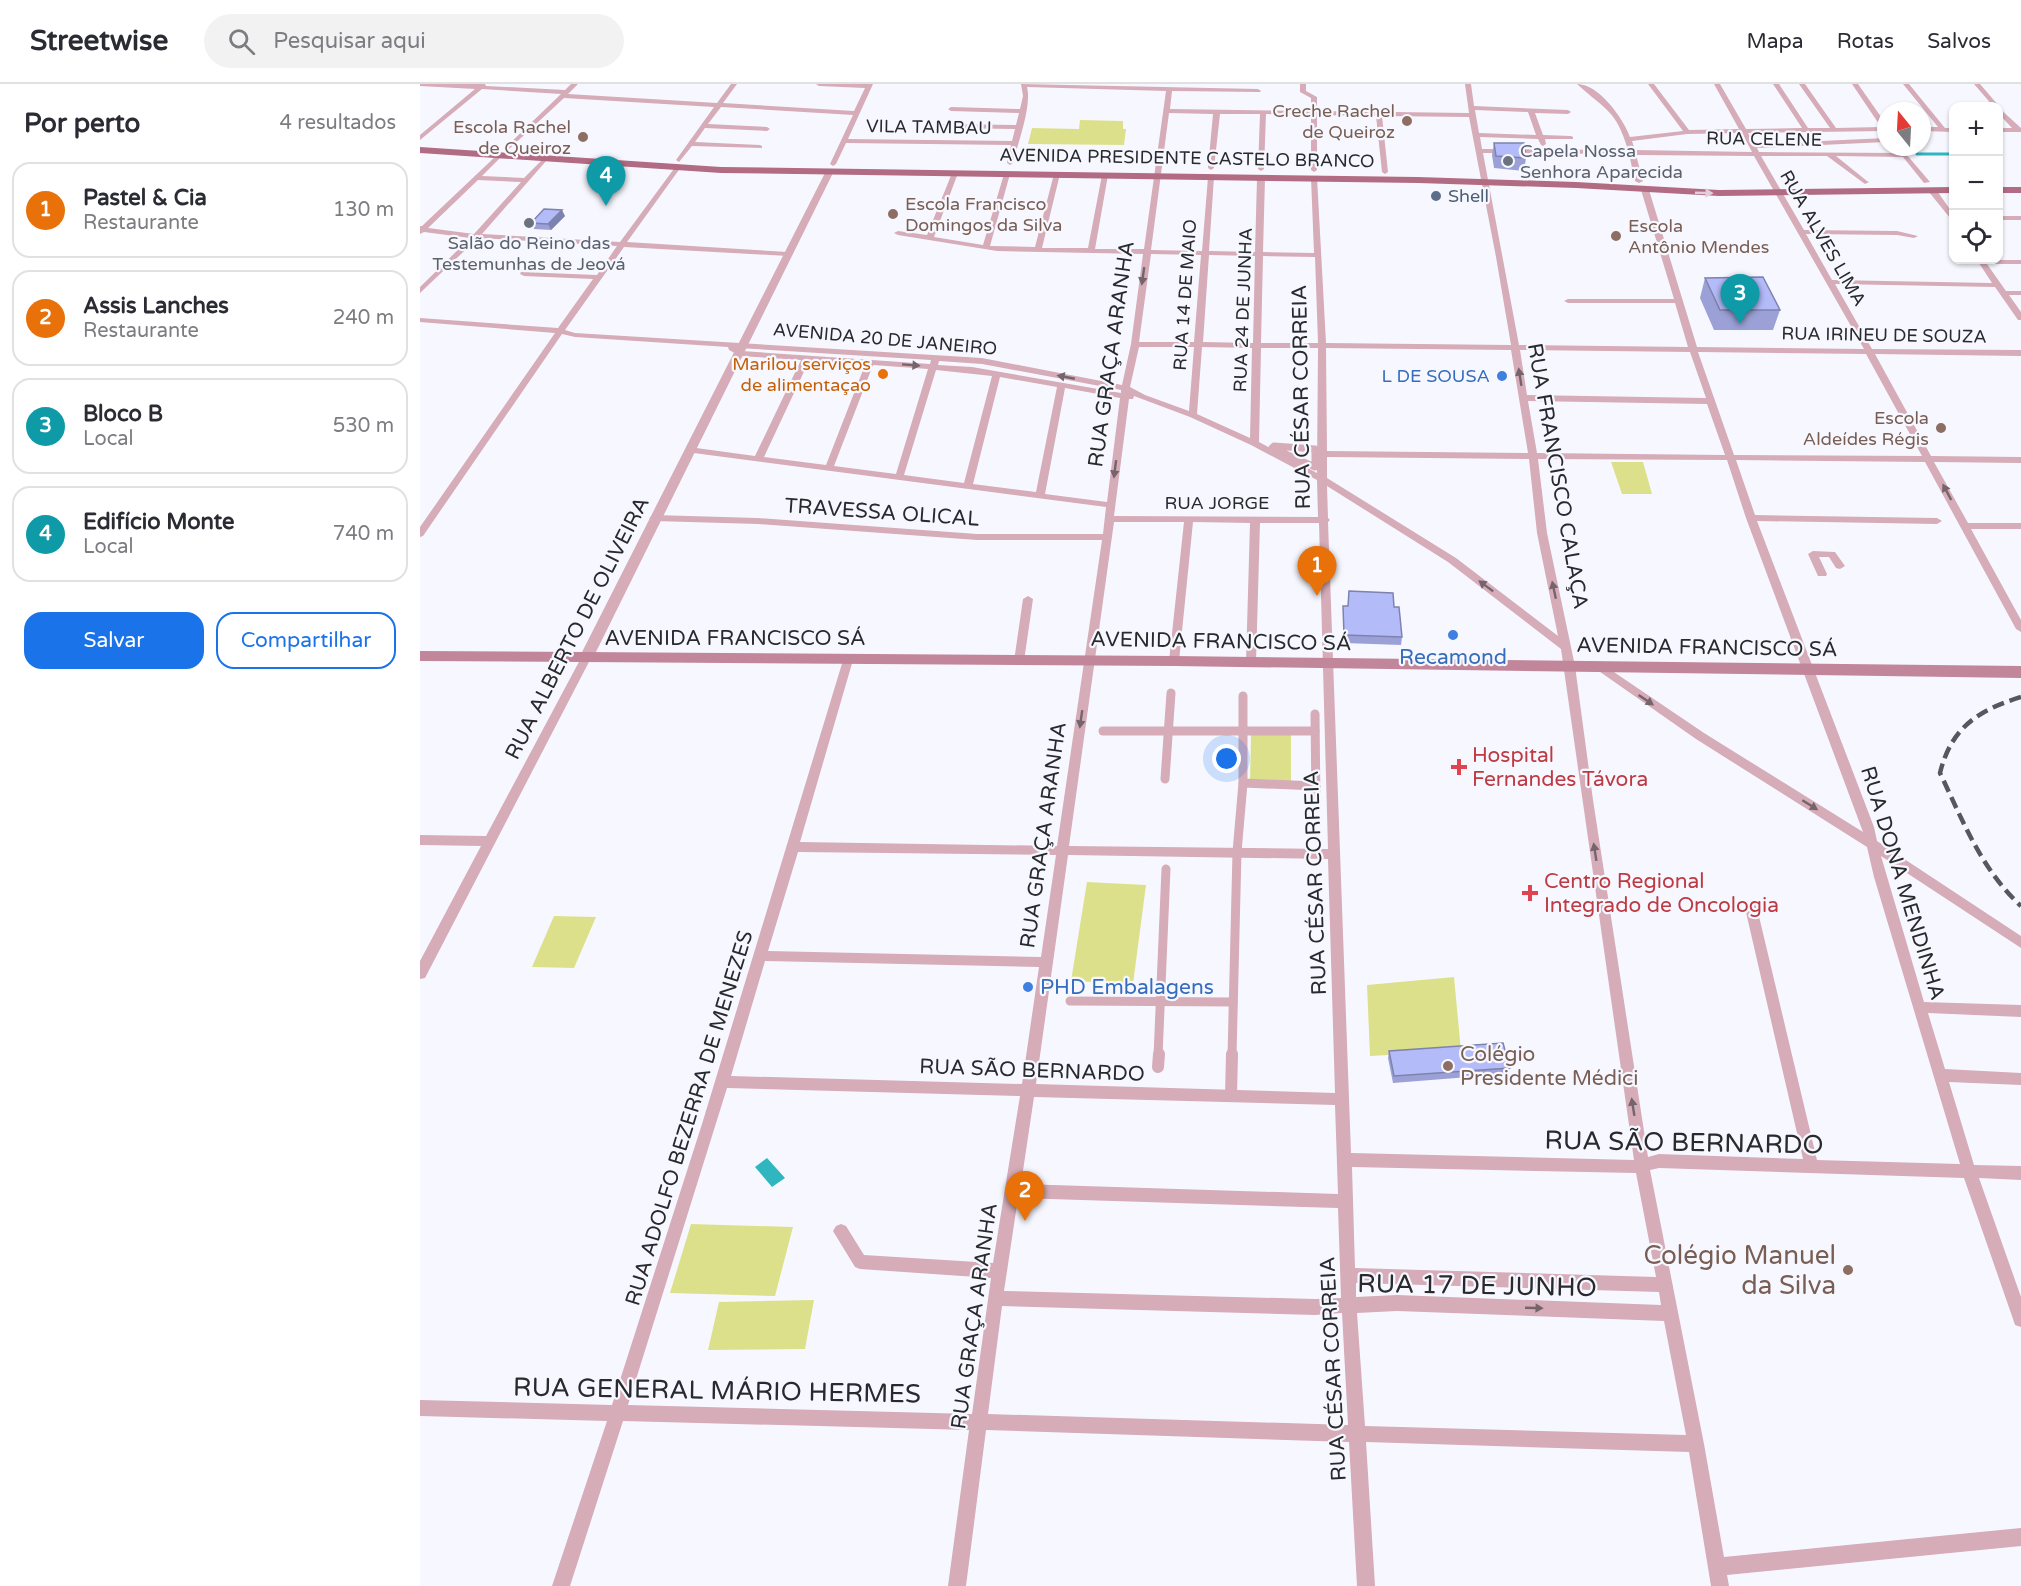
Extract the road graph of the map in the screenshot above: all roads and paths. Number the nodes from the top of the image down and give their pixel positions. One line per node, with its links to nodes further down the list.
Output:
1 (420, 84): 18 (street)
2 (575, 84): 24 (street)
3 (734, 84): 31 (street)
4 (819, 84): 17 (street)
5 (1023, 84): 19 (street); 33 (street)
6 (1303, 84): 41 (street, RUA CÉSAR CORREIA)
7 (1468, 84): 38 (street, RUA FRANCISCO CALAÇA)
8 (1580, 84): 65 (street, RUA DONA MENDINHA)
9 (1651, 84): 60 (street)
10 (1717, 84): 59 (street, RUA ALVES LIMA)
11 (1776, 84): 25 (street)
12 (1802, 84): 28 (street)
13 (1855, 84): 44 (street)
14 (1906, 84): 54 (street)
15 (1969, 84): 29 (street)
16 (1977, 84): 30 (street)
17 (870, 85): 40 (street)
18 (482, 86): 24 (street); 63 (street)
19 (1079, 86): 20 (street)
20 (1139, 86): 22 (street)
21 (1198, 86): 22 (street); 23 (street)
22 (1168, 89): 34 (street, RUA GRAÇA ARANHA)
23 (1258, 91)
24 (564, 94): 31 (street); 77 (street)
25 (1788, 101): 26 (street); 53 (street)
26 (1797, 101)
27 (1806, 101): 28 (street)
28 (1815, 101): 50 (street)
29 (1984, 102)
30 (1992, 102)
31 (718, 106): 40 (street); 45 (street)
32 (951, 109): 33 (street)
33 (1023, 111): 48 (street)
34 (1166, 111): 35 (street); 88 (street, RUA GRAÇA ARANHA)
35 (1217, 111): 37 (street); 91 (street, RUA 14 DE MAIO)
36 (1531, 111): 38 (street); 39 (street); 62 (street)
37 (1263, 112): 41 (street); 93 (street, RUA 24 DE JUNHA)
38 (1471, 112): 42 (street); 61 (street, RUA FRANCISCO CALAÇA)
39 (1568, 112)
40 (857, 113): 66 (street)
41 (1313, 113): 42 (street); 94 (street, RUA CÉSAR CORREIA)
42 (1379, 114): 89 (street)
43 (2003, 114): 58 (street)
44 (1877, 116)
45 (704, 126): 49 (street); 70 (street)
46 (944, 126): 48 (street)
47 (2003, 126): 57 (street)
48 (1018, 127): 69 (street)
49 (767, 129)
50 (1834, 129): 51 (street); 53 (street)
51 (1877, 129)
52 (1931, 129): 54 (street)
53 (1806, 130): 59 (street)
54 (1943, 130): 55 (street)
55 (1949, 130)
56 (2003, 130): 57 (street)
57 (2007, 130): 58 (street)
58 (2019, 130)
59 (1742, 131): 60 (street); 72 (street, RUA ALVES LIMA)
60 (1688, 132): 65 (street)
61 (1476, 135): 62 (street); 75 (street, RUA FRANCISCO CALAÇA)
62 (1541, 137): 64 (street); 76 (street)
63 (420, 138)
64 (1571, 138)
65 (1628, 139): 78 (street, RUA DONA MENDINHA)
66 (843, 141): 69 (street, VILA TAMBAU); 85 (street)
67 (1877, 141): 71 (street)
68 (420, 143): 77 (main road, AVENIDA PRESIDENTE CASTELO BRANCO)
69 (1015, 143): 86 (street)
70 (691, 144): 73 (street); 84 (street)
71 (1817, 144): 72 (street); 80 (street)
72 (1752, 146): 79 (street, RUA ALVES LIMA)
73 (760, 147)
74 (420, 150): 77 (main road, AVENIDA PRESIDENTE CASTELO BRANCO)
75 (1479, 151): 76 (street, RUA CELENE); 97 (street, RUA FRANCISCO CALAÇA)
76 (1545, 151): 78 (street, RUA CELENE)
77 (503, 152): 83 (main road, AVENIDA PRESIDENTE CASTELO BRANCO); 84 (main road, AVENIDA PRESIDENTE CASTELO BRANCO); 96 (street)
78 (1632, 152): 79 (street, RUA CELENE); 104 (street, RUA DONA MENDINHA)
79 (1756, 154): 80 (street, RUA CELENE); 99 (street, RUA ALVES LIMA)
80 (1828, 154): 81 (street, RUA CELENE); 100 (street)
81 (1877, 155)
82 (1905, 156): 105 (street)
83 (545, 159): 84 (main road, AVENIDA PRESIDENTE CASTELO BRANCO); 98 (street)
84 (678, 164): 85 (main road, AVENIDA PRESIDENTE CASTELO BRANCO); 119 (street)
85 (832, 167): 86 (main road, AVENIDA PRESIDENTE CASTELO BRANCO); 90 (main road, AVENIDA PRESIDENTE CASTELO BRANCO); 125 (street, RUA ALBERTO DE OLIVEIRA)
86 (1009, 168): 87 (main road, AVENIDA PRESIDENTE CASTELO BRANCO); 90 (main road, AVENIDA PRESIDENTE CASTELO BRANCO); 92 (main road, AVENIDA PRESIDENTE CASTELO BRANCO); 120 (street)
87 (1090, 170): 88 (main road, AVENIDA PRESIDENTE CASTELO BRANCO); 92 (main road, AVENIDA PRESIDENTE CASTELO BRANCO); 95 (main road, AVENIDA PRESIDENTE CASTELO BRANCO)
88 (1158, 172): 91 (main road, AVENIDA PRESIDENTE CASTELO BRANCO); 95 (main road, AVENIDA PRESIDENTE CASTELO BRANCO); 123 (street, RUA GRAÇA ARANHA)
89 (1385, 172): 94 (main road, AVENIDA PRESIDENTE CASTELO BRANCO); 97 (main road, AVENIDA PRESIDENTE CASTELO BRANCO)
90 (955, 173): 118 (street)
91 (1211, 173): 93 (main road, AVENIDA PRESIDENTE CASTELO BRANCO); 124 (street, RUA 14 DE MAIO)
92 (1057, 174): 121 (street)
93 (1261, 174): 94 (main road, AVENIDA PRESIDENTE CASTELO BRANCO); 126 (street, RUA 24 DE JUNHA)
94 (1314, 174): 97 (main road, AVENIDA PRESIDENTE CASTELO BRANCO); 127 (street, RUA CÉSAR CORREIA)
95 (1105, 175): 122 (street)
96 (475, 178): 98 (street); 113 (street)
97 (1484, 178): 104 (main road, AVENIDA PRESIDENTE CASTELO BRANCO); 147 (street, RUA FRANCISCO CALAÇA)
98 (526, 180): 116 (street)
99 (1771, 182): 100 (main road, AVENIDA PRESIDENTE CASTELO BRANCO); 104 (main road, AVENIDA PRESIDENTE CASTELO BRANCO); 109 (street, RUA ALVES LIMA)
100 (1865, 182): 105 (main road, AVENIDA PRESIDENTE CASTELO BRANCO)
101 (2003, 182): 102 (main road)
102 (2021, 182)
103 (1949, 183): 105 (main road, AVENIDA PRESIDENTE CASTELO BRANCO)
104 (1642, 185): 109 (main road, AVENIDA PRESIDENTE CASTELO BRANCO, one-way to 109); 139 (street, RUA DONA MENDINHA)
105 (1929, 186): 106 (main road, AVENIDA PRESIDENTE CASTELO BRANCO); 109 (main road, AVENIDA PRESIDENTE CASTELO BRANCO); 110 (street)
106 (1949, 189)
107 (2003, 190): 108 (main road)
108 (2021, 190)
109 (1778, 193): 114 (street, RUA ALVES LIMA)
110 (1949, 214)
111 (2003, 218): 112 (street)
112 (2021, 218)
113 (422, 229): 116 (street)
114 (1801, 232): 117 (street); 133 (street, RUA ALVES LIMA)
115 (898, 234): 118 (street)
116 (476, 236): 119 (street); 135 (street)
117 (1914, 236)
118 (930, 238): 120 (street)
119 (622, 244): 125 (street); 132 (street)
120 (986, 248): 121 (street)
121 (1038, 249): 122 (street)
122 (1091, 251): 123 (street)
123 (1147, 252): 124 (street); 143 (street, RUA GRAÇA ARANHA, one-way to 143)
124 (1203, 253): 126 (street); 144 (street, RUA 14 DE MAIO)
125 (788, 254): 148 (street, RUA ALBERTO DE OLIVEIRA)
126 (1261, 254): 127 (street); 145 (street, RUA 24 DE JUNHA)
127 (1318, 255): 146 (street, RUA CÉSAR CORREIA)
128 (2003, 262): 129 (street)
129 (2021, 262)
130 (1983, 264): 134 (street)
131 (524, 274): 132 (street)
132 (599, 277): 142 (street)
133 (1829, 282): 134 (street); 150 (street, RUA ALVES LIMA)
134 (1997, 285): 136 (street)
135 (420, 291)
136 (2003, 293): 137 (street); 140 (street)
137 (2021, 293)
138 (1568, 301): 139 (street)
139 (1679, 301): 149 (street, RUA DONA MENDINHA)
140 (2021, 318)
141 (420, 320): 142 (street)
142 (560, 331): 148 (street); 178 (street)
143 (1135, 344): 144 (street, RUA IRINEU DE SOUZA); 158 (street, RUA GRAÇA ARANHA)
144 (1197, 344): 145 (street, RUA IRINEU DE SOUZA); 161 (street, RUA 14 DE MAIO)
145 (1256, 345): 146 (street, RUA IRINEU DE SOUZA); 162 (street, RUA 24 DE JUNHA)
146 (1322, 345): 147 (street, RUA IRINEU DE SOUZA); 165 (street, RUA CÉSAR CORREIA)
147 (1515, 347): 149 (street, RUA IRINEU DE SOUZA); 159 (street, RUA FRANCISCO CALAÇA, one-way to 147)
148 (742, 349): 152 (street, AVENIDA 20 DE JANEIRO); 153 (street, AVENIDA 20 DE JANEIRO); 164 (street, RUA ALBERTO DE OLIVEIRA)
149 (1693, 349): 150 (street, RUA IRINEU DE SOUZA); 160 (street, RUA DONA MENDINHA)
150 (1869, 351): 151 (street, RUA IRINEU DE SOUZA); 168 (street, RUA ALVES LIMA)
151 (2021, 353)
152 (807, 357): 154 (street, AVENIDA 20 DE JANEIRO); 169 (street)
153 (936, 357): 155 (street); 158 (street, AVENIDA 20 DE JANEIRO, one-way to 153)
154 (870, 362): 155 (street, AVENIDA 20 DE JANEIRO, one-way to 155); 171 (street)
155 (933, 367): 156 (street, AVENIDA 20 DE JANEIRO); 172 (street)
156 (997, 374): 157 (street, AVENIDA 20 DE JANEIRO); 174 (street)
157 (1061, 386): 158 (street, AVENIDA 20 DE JANEIRO); 175 (street)
158 (1125, 393): 161 (street, AVENIDA 20 DE JANEIRO); 176 (street, RUA GRAÇA ARANHA, one-way to 176)
159 (1523, 398): 160 (street); 166 (street, RUA FRANCISCO CALAÇA)
160 (1712, 401): 167 (street, RUA DONA MENDINHA)
161 (1193, 415): 162 (street, AVENIDA 20 DE JANEIRO)
162 (1254, 443): 173 (street, AVENIDA 20 DE JANEIRO)
163 (1272, 448): 163 (street)
164 (689, 450): 169 (street); 179 (street, RUA ALBERTO DE OLIVEIRA)
165 (1323, 453): 166 (street); 173 (street, RUA CÉSAR CORREIA)
166 (1533, 456): 167 (street); 194 (street, RUA FRANCISCO CALAÇA, one-way to 166)
167 (1731, 458): 168 (street); 180 (street, RUA DONA MENDINHA)
168 (1928, 458): 170 (street); 186 (street, RUA ALVES LIMA, one-way to 168)
169 (758, 459): 171 (street)
170 (2021, 460)
171 (829, 468): 172 (street)
172 (899, 478): 174 (street)
173 (1322, 480): 184 (street, RUA CÉSAR CORREIA); 194 (street, AVENIDA 20 DE JANEIRO, one-way to 173)
174 (968, 487): 175 (street)
175 (1040, 497): 176 (street)
176 (1111, 505): 181 (street, RUA GRAÇA ARANHA)
177 (420, 512): 178 (street)
178 (435, 512): 188 (street)
179 (654, 518): 189 (street, TRAVESSA OLICAL); 196 (street, RUA ALBERTO DE OLIVEIRA)
180 (1751, 518): 185 (street); 205 (street, RUA DONA MENDINHA)
181 (1109, 519): 182 (street, RUA JORGE); 189 (street, RUA GRAÇA ARANHA)
182 (1189, 519): 183 (street, RUA JORGE); 200 (street)
183 (1255, 519): 184 (street, RUA JORGE); 201 (street)
184 (1324, 520): 202 (street, RUA CÉSAR CORREIA)
185 (1937, 521)
186 (1965, 526): 187 (street); 193 (street, RUA ALVES LIMA)
187 (2021, 526)
188 (420, 534)
189 (1107, 537): 199 (street, RUA GRAÇA ARANHA)
190 (1840, 566): 191 (street)
191 (1822, 574)
192 (1028, 599): 198 (street)
193 (2021, 629)
194 (1566, 647): 203 (street, RUA FRANCISCO CALAÇA)
195 (420, 656): 196 (main road, AVENIDA FRANCISCO SÁ)
196 (586, 658): 197 (main road, AVENIDA FRANCISCO SÁ); 219 (street, RUA ALBERTO DE OLIVEIRA)
197 (848, 660): 198 (main road, AVENIDA FRANCISCO SÁ); 221 (street, RUA ADOLFO BEZERRA DE MENEZES)
198 (1019, 661): 199 (main road, AVENIDA FRANCISCO SÁ)
199 (1089, 661): 200 (main road, AVENIDA FRANCISCO SÁ); 222 (street, RUA GRAÇA ARANHA, one-way to 222)
200 (1174, 661): 201 (main road, AVENIDA FRANCISCO SÁ)
201 (1251, 662): 202 (main road, AVENIDA FRANCISCO SÁ)
202 (1329, 663): 203 (main road, AVENIDA FRANCISCO SÁ); 224 (street, RUA CÉSAR CORREIA)
203 (1570, 666): 204 (main road, AVENIDA FRANCISCO SÁ); 244 (street, RUA FRANCISCO CALAÇA, one-way to 203)
204 (1598, 667): 205 (main road, AVENIDA FRANCISCO SÁ); 220 (street, one-way to 220)
205 (1808, 669): 206 (main road, AVENIDA FRANCISCO SÁ); 220 (street, RUA DONA MENDINHA)
206 (2021, 672)
207 (1171, 693): 210 (street)
208 (1243, 696): 212 (street)
209 (1315, 714): 213 (street)
210 (1169, 730): 211 (street); 212 (street); 214 (street)
211 (1103, 731)
212 (1243, 731): 213 (street); 215 (street)
213 (1315, 731): 216 (street)
214 (1165, 779)
215 (1243, 783): 216 (street); 223 (street)
216 (1316, 786): 217 (street)
217 (1316, 804)
218 (420, 840): 219 (street)
219 (490, 841): 230 (street, RUA ALBERTO DE OLIVEIRA)
220 (1872, 845): 227 (street); 234 (street, RUA DONA MENDINHA)
221 (794, 847): 222 (street); 228 (street, RUA ADOLFO BEZERRA DE MENEZES)
222 (1062, 849): 223 (street); 229 (street, RUA GRAÇA ARANHA)
223 (1237, 852): 224 (street); 233 (street)
224 (1335, 854): 242 (street, RUA CÉSAR CORREIA)
225 (1166, 869): 232 (street)
226 (1751, 908): 245 (street)
227 (2021, 943)
228 (762, 956): 229 (street); 239 (street, RUA ADOLFO BEZERRA DE MENEZES)
229 (1045, 962): 240 (street, RUA GRAÇA ARANHA)
230 (420, 974)
231 (1070, 1001): 232 (street)
232 (1161, 1002): 233 (street); 236 (street)
233 (1233, 1002): 241 (street)
234 (1920, 1007): 235 (street); 237 (street, RUA DONA MENDINHA)
235 (2021, 1011)
236 (1158, 1067)
237 (1940, 1075): 238 (street); 246 (street, RUA DONA MENDINHA)
238 (2021, 1079)
239 (722, 1082): 240 (street, RUA SÃO BERNARDO); 259 (street, RUA ADOLFO BEZERRA DE MENEZES)
240 (1028, 1092): 241 (street, RUA SÃO BERNARDO); 248 (street, RUA GRAÇA ARANHA)
241 (1231, 1096): 242 (street, RUA SÃO BERNARDO)
242 (1342, 1099): 243 (street, RUA CÉSAR CORREIA)
243 (1346, 1160): 244 (street, RUA SÃO BERNARDO); 249 (street, RUA CÉSAR CORREIA)
244 (1642, 1164): 245 (street, RUA SÃO BERNARDO); 253 (street, RUA FRANCISCO CALAÇA)
245 (1812, 1167): 246 (street, RUA SÃO BERNARDO)
246 (1970, 1171): 247 (street, RUA SÃO BERNARDO); 257 (street, RUA DONA MENDINHA)
247 (2021, 1173)
248 (1012, 1191): 249 (street); 251 (street, RUA GRAÇA ARANHA)
249 (1346, 1201): 252 (street, RUA CÉSAR CORREIA)
250 (841, 1231): 251 (street)
251 (1000, 1271): 254 (street, RUA GRAÇA ARANHA)
252 (1348, 1275): 253 (street, RUA 17 DE JUNHO); 255 (street, RUA CÉSAR CORREIA)
253 (1664, 1285): 256 (street, RUA FRANCISCO CALAÇA)
254 (995, 1298): 255 (street, RUA 17 DE JUNHO); 260 (street, RUA GRAÇA ARANHA)
255 (1349, 1306): 256 (street, RUA 17 DE JUNHO, one-way to 256); 261 (street, RUA CÉSAR CORREIA)
256 (1670, 1313): 262 (street, RUA FRANCISCO CALAÇA)
257 (2021, 1319)
258 (420, 1408): 259 (street, RUA GENERAL MÁRIO HERMES)
259 (618, 1414): 260 (street, RUA GENERAL MÁRIO HERMES); 265 (street, RUA ADOLFO BEZERRA DE MENEZES)
260 (980, 1422): 261 (street, RUA GENERAL MÁRIO HERMES); 266 (street, RUA GRAÇA ARANHA)
261 (1357, 1434): 262 (street, RUA GENERAL MÁRIO HERMES); 267 (street, RUA CÉSAR CORREIA)
262 (1696, 1444): 264 (street, RUA FRANCISCO CALAÇA)
263 (2021, 1537): 264 (street)
264 (1716, 1567): 268 (street, RUA FRANCISCO CALAÇA)
265 (561, 1586)
266 (957, 1586)
267 (1366, 1586)
268 (1720, 1586)

